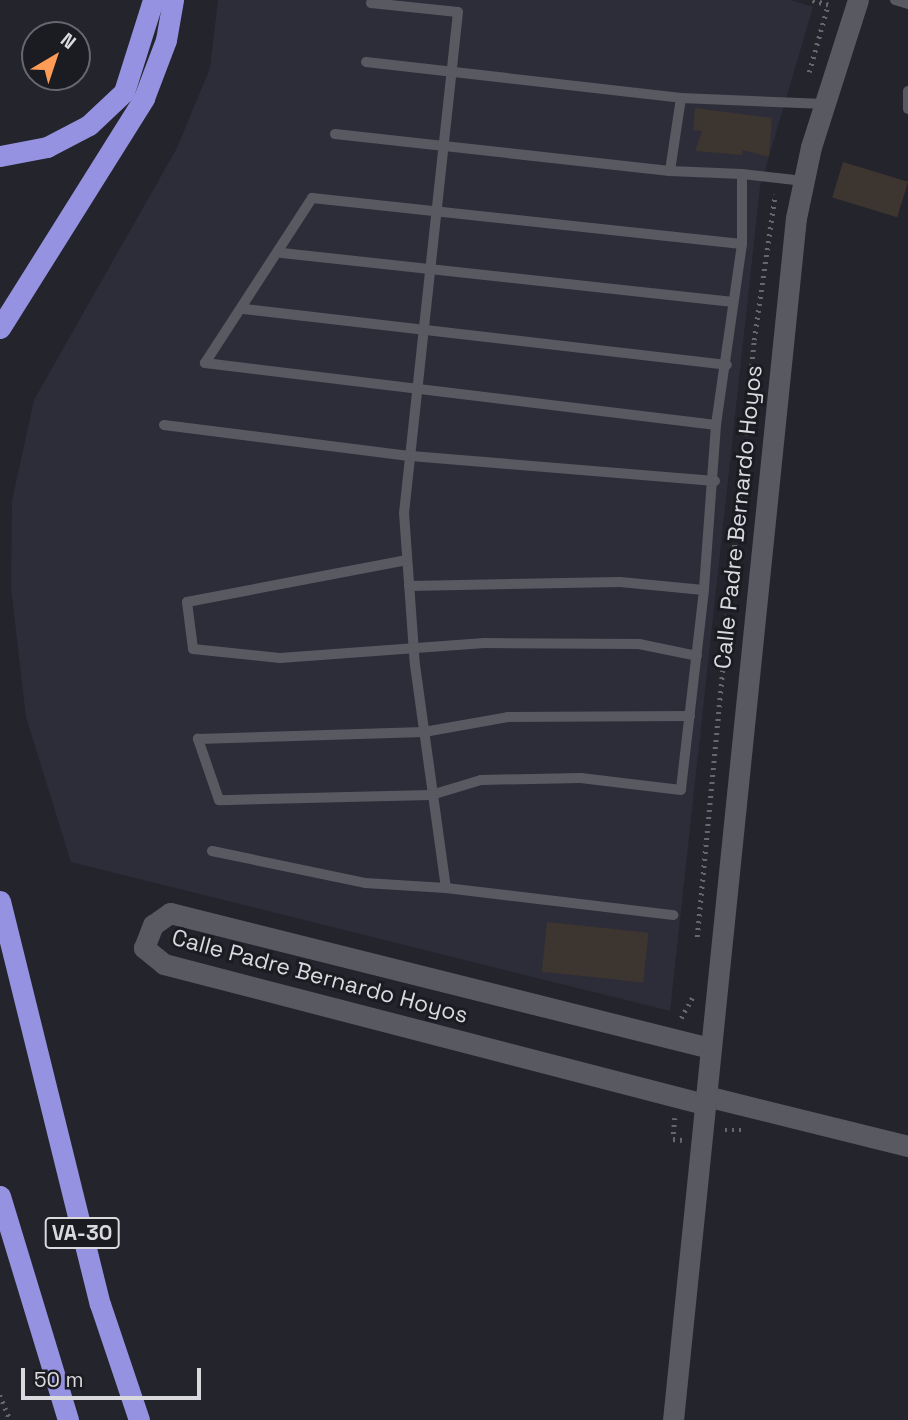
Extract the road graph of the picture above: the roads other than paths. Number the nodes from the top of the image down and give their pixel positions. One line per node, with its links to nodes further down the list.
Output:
1 (153, 0): 15 (highway)
2 (173, 0): 25 (highway)
3 (858, 0): 11 (street, Calle Padre Bernardo Hoyos)
4 (895, 0): 6 (lane)
5 (371, 3): 8 (lane)
6 (908, 4)
7 (366, 62): 8 (lane)
8 (450, 72): 10 (lane); 14 (lane)
9 (908, 91): 12 (lane)
10 (681, 99): 11 (lane); 16 (lane)
11 (825, 104): 18 (street, Calle Padre Bernardo Hoyos)
12 (908, 110)
13 (335, 134): 14 (lane)
14 (443, 144): 16 (lane); 19 (lane)
15 (0, 156)
16 (670, 172): 17 (lane)
17 (742, 174): 18 (lane); 20 (lane)
18 (804, 181): 45 (street, Calle Padre Bernardo Hoyos)
19 (436, 211): 20 (lane); 21 (lane); 22 (lane)
20 (743, 244): 23 (lane)
21 (282, 253): 22 (lane); 24 (lane)
22 (430, 269): 23 (lane); 26 (lane)
23 (733, 302): 27 (lane)
24 (244, 309): 26 (lane); 28 (lane)
25 (0, 328)
26 (425, 328): 27 (lane); 28 (lane)
27 (727, 365): 30 (lane)
28 (416, 389): 30 (lane); 31 (lane)
29 (164, 425): 31 (lane)
30 (716, 425): 32 (lane)
31 (411, 456): 32 (lane); 33 (lane)
32 (715, 481): 35 (lane)
33 (407, 561): 34 (lane); 36 (lane)
34 (409, 586): 35 (lane); 36 (lane)
35 (704, 590): 37 (lane)
36 (414, 650): 37 (lane); 39 (lane)
37 (697, 656): 38 (lane)
38 (690, 716): 39 (lane); 40 (lane)
39 (424, 732): 40 (lane); 40 (lane)
40 (431, 795): 42 (lane)
41 (212, 851): 42 (lane)
42 (446, 888): 44 (lane)
43 (0, 901): 50 (highway, VA-30)
44 (673, 915)
45 (710, 1048): 46 (street, Calle Padre Bernardo Hoyos); 46 (street, Calle Padre Bernardo Hoyos)
46 (705, 1100): 47 (street); 51 (street, Calle Padre Bernardo Hoyos)
47 (908, 1146)
48 (0, 1196): 49 (highway, VA-30)
49 (68, 1420)
50 (139, 1420)
51 (673, 1420)

